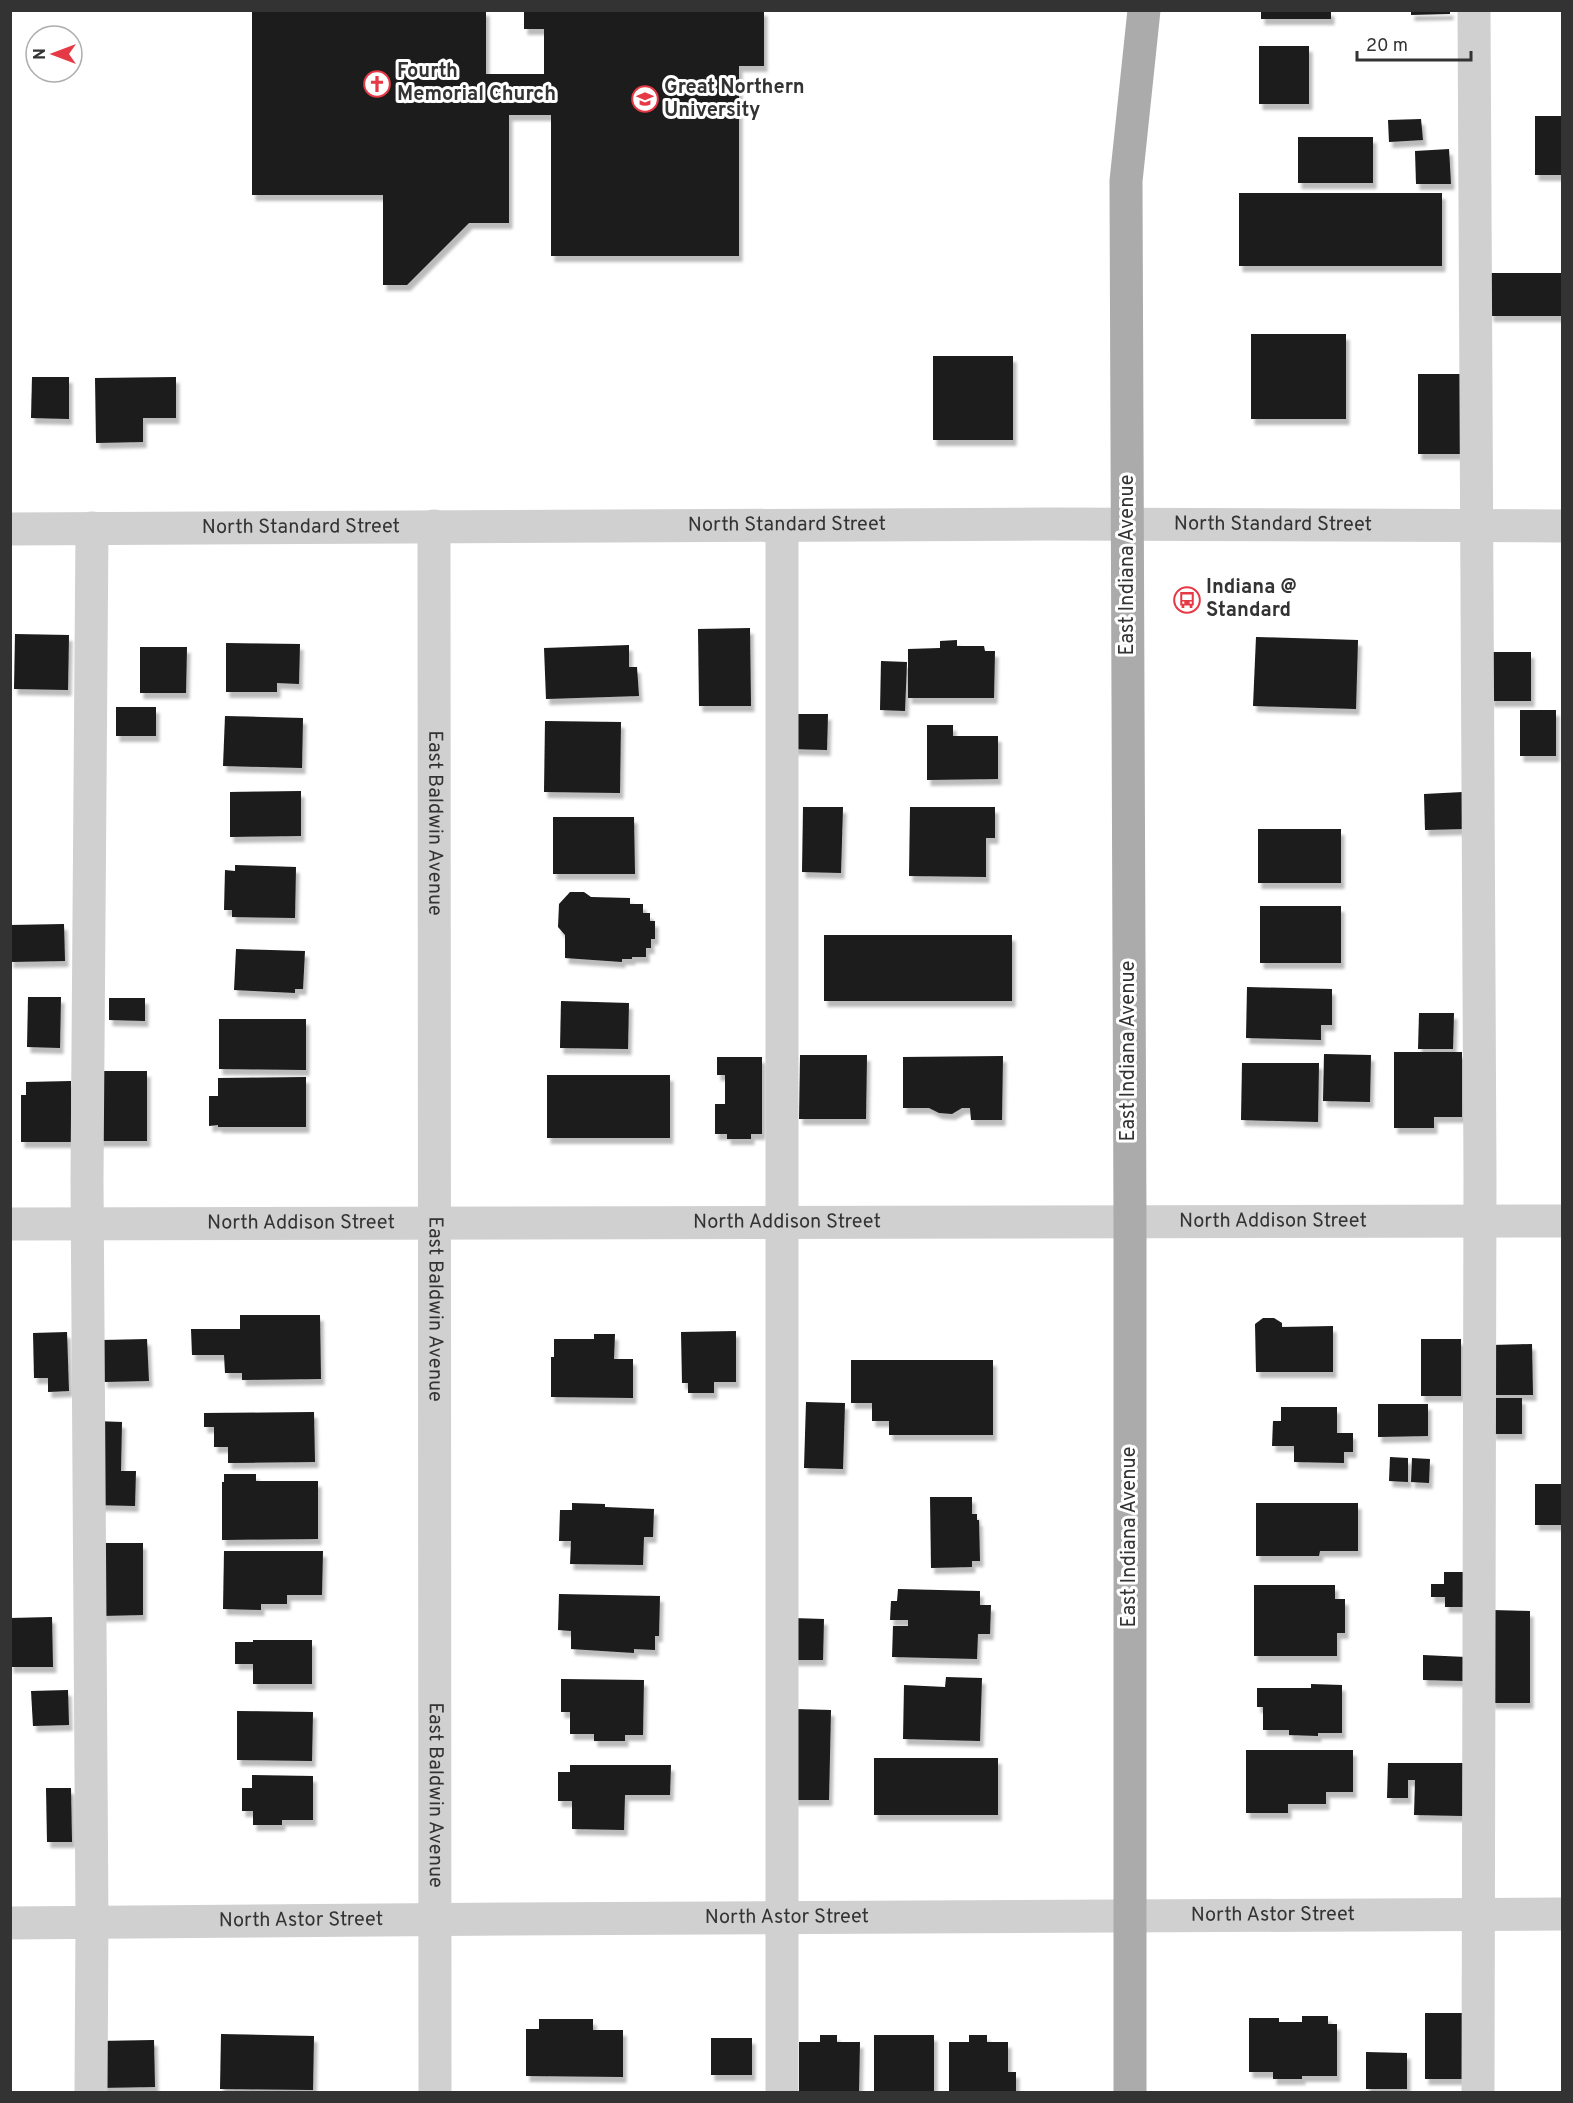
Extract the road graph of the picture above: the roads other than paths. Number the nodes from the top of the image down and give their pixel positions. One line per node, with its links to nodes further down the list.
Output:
1 (1144, 10): 3 (main road, East Indiana Avenue)
2 (1474, 10): 6 (street)
3 (1128, 524): 5 (street, North Standard Street); 6 (street, North Standard Street); 12 (main road, East Indiana Avenue)
4 (434, 526): 5 (street, North Standard Street); 8 (street, North Standard Street); 13 (street, East Baldwin Avenue)
5 (782, 526): 14 (street)
6 (1478, 526): 7 (street, North Standard Street); 10 (street)
7 (1563, 526)
8 (92, 528): 9 (street, North Standard Street); 16 (street)
9 (10, 529)
10 (1480, 1221): 11 (street, North Addison Street); 12 (street, North Addison Street); 18 (street)
11 (1563, 1221)
12 (1130, 1222): 14 (street, North Addison Street); 19 (main road, East Indiana Avenue)
13 (435, 1223): 14 (street, North Addison Street); 16 (street, North Addison Street); 21 (street, East Baldwin Avenue)
14 (782, 1223): 20 (street)
15 (10, 1224): 16 (street, North Addison Street)
16 (87, 1224): 22 (street)
17 (1563, 1914): 18 (street, North Astor Street)
18 (1477, 1915): 19 (street, North Astor Street); 28 (street)
19 (1130, 1916): 20 (street, North Astor Street); 27 (main road, East Indiana Avenue)
20 (782, 1918): 21 (street, North Astor Street); 26 (street)
21 (435, 1919): 22 (street, North Astor Street); 25 (street, East Baldwin Avenue)
22 (92, 1922): 23 (street, North Astor Street); 24 (street)
23 (10, 1923)
24 (91, 2092)
25 (435, 2092)
26 (782, 2092)
27 (1130, 2092)
28 (1478, 2092)

